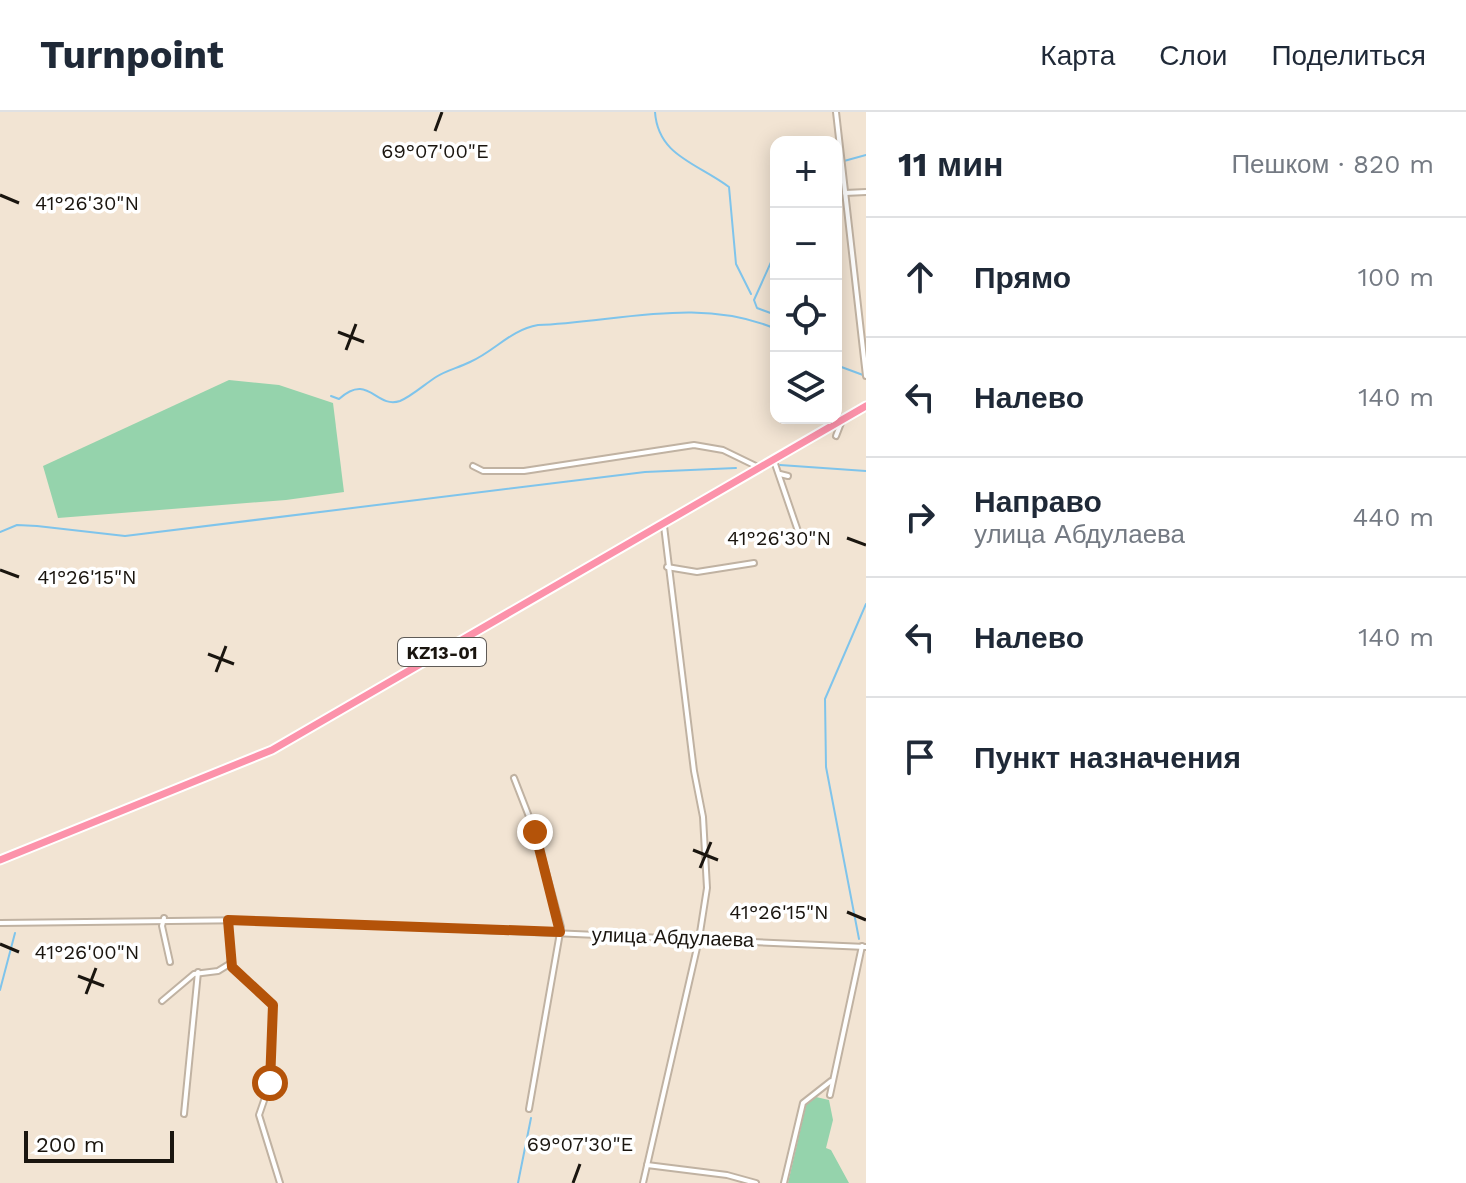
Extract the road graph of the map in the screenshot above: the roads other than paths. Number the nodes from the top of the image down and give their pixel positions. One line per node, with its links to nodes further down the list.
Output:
1 (836, 112): 3 (street)
2 (866, 192): 3 (street)
3 (845, 193): 4 (street)
4 (866, 376)
5 (866, 406): 6 (highway, KZ13-01)
6 (842, 420)
7 (835, 424): 10 (highway, KZ13-01)
8 (840, 424): 9 (street)
9 (836, 436)
10 (773, 459): 12 (highway, KZ13-01); 13 (street)
11 (473, 466): 12 (street)
12 (758, 467): 15 (highway, KZ13-01)
13 (780, 474): 14 (street); 16 (street)
14 (788, 476)
15 (663, 523): 18 (street); 20 (highway, KZ13-01)
16 (800, 537)
17 (754, 563): 18 (street)
18 (667, 567): 25 (street)
19 (514, 778): 24 (street)
20 (0, 860)
21 (164, 918): 22 (street, улица Абдулаева); 23 (street, улица Абдулаева); 27 (street)
22 (228, 920): 24 (street, улица Абдулаева); 28 (street)
23 (0, 923)
24 (560, 932): 25 (street, улица Абдулаева); 33 (street)
25 (699, 939): 26 (street, улица Абдулаева); 35 (street)
26 (864, 946): 31 (street)
27 (170, 962)
28 (231, 963): 29 (street); 36 (street)
29 (198, 972): 30 (street); 34 (street)
30 (162, 1001)
31 (832, 1079): 32 (street); 39 (street)
32 (830, 1095)
33 (529, 1109)
34 (184, 1114)
35 (647, 1165): 37 (street); 38 (street)
36 (280, 1183)
37 (643, 1183)
38 (756, 1183)
39 (784, 1183)

